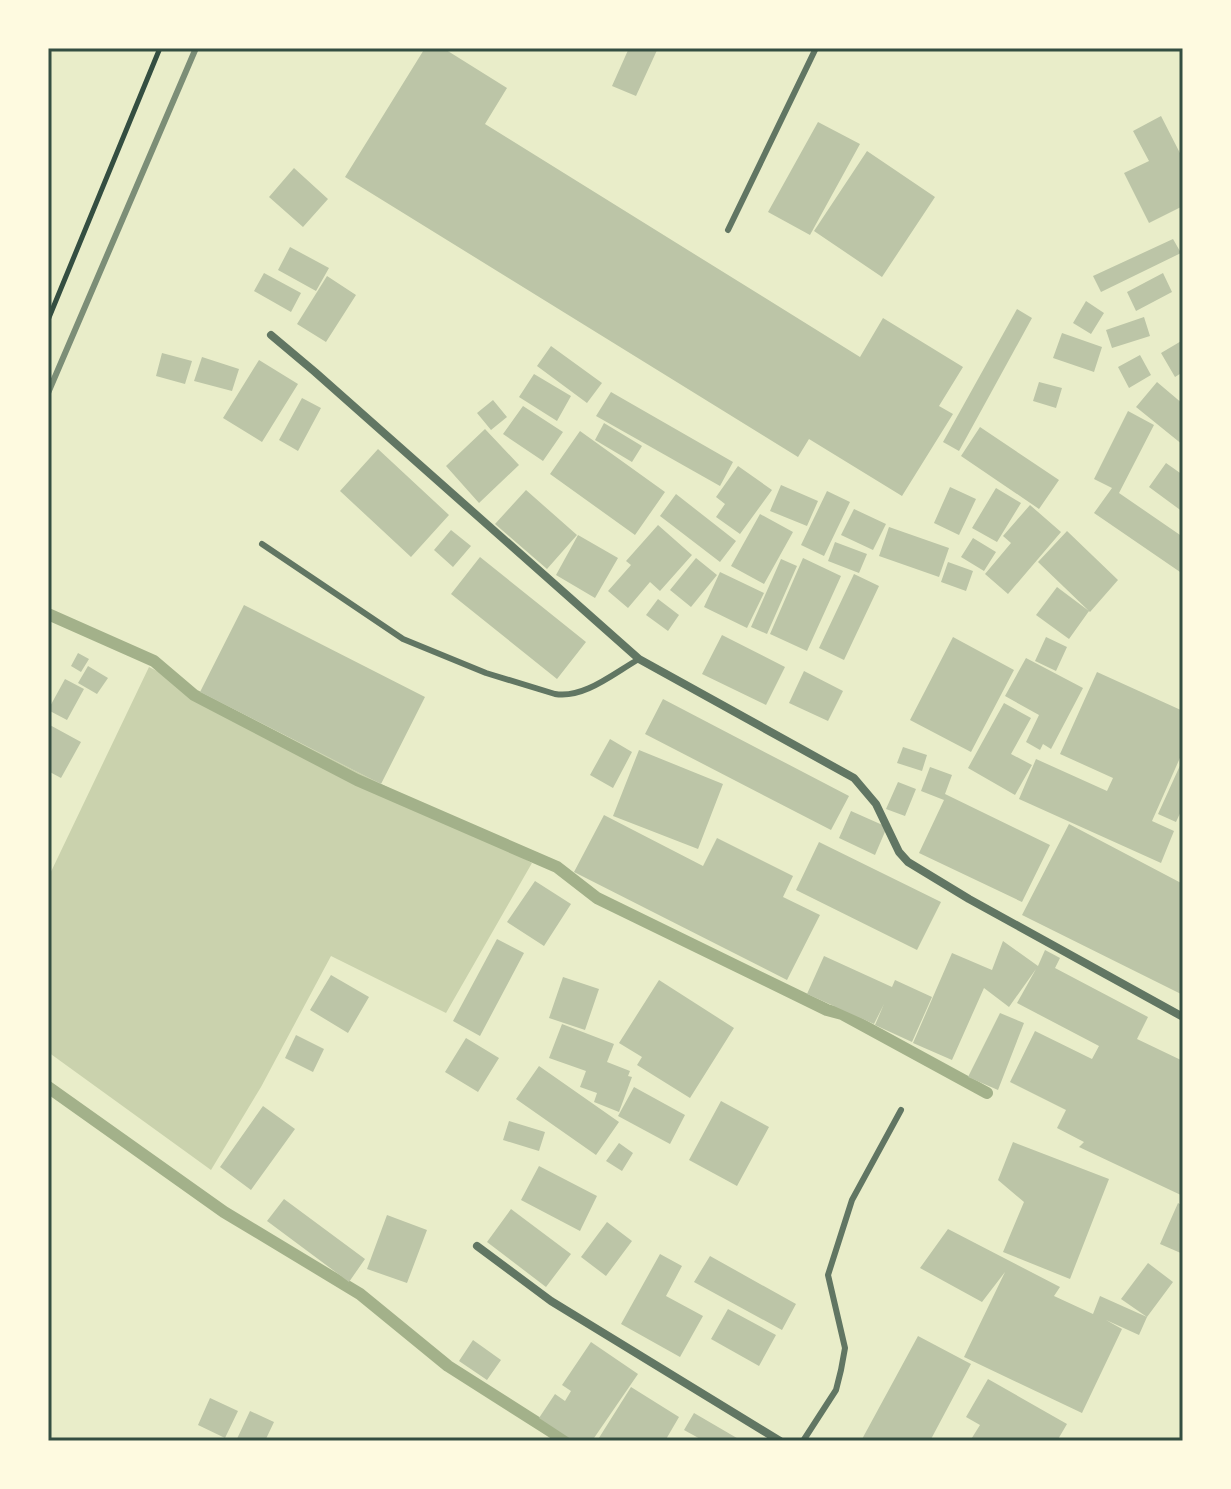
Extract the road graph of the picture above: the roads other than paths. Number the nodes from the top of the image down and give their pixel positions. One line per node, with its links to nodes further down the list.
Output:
1 (816, 48): 2 (lane)
2 (728, 230)
3 (271, 335): 5 (street)
4 (262, 544): 5 (lane)
5 (639, 659): 6 (street)
6 (1183, 1017)
7 (901, 1110): 10 (lane)
8 (477, 1246): 9 (street)
9 (780, 1441)
10 (803, 1441)

